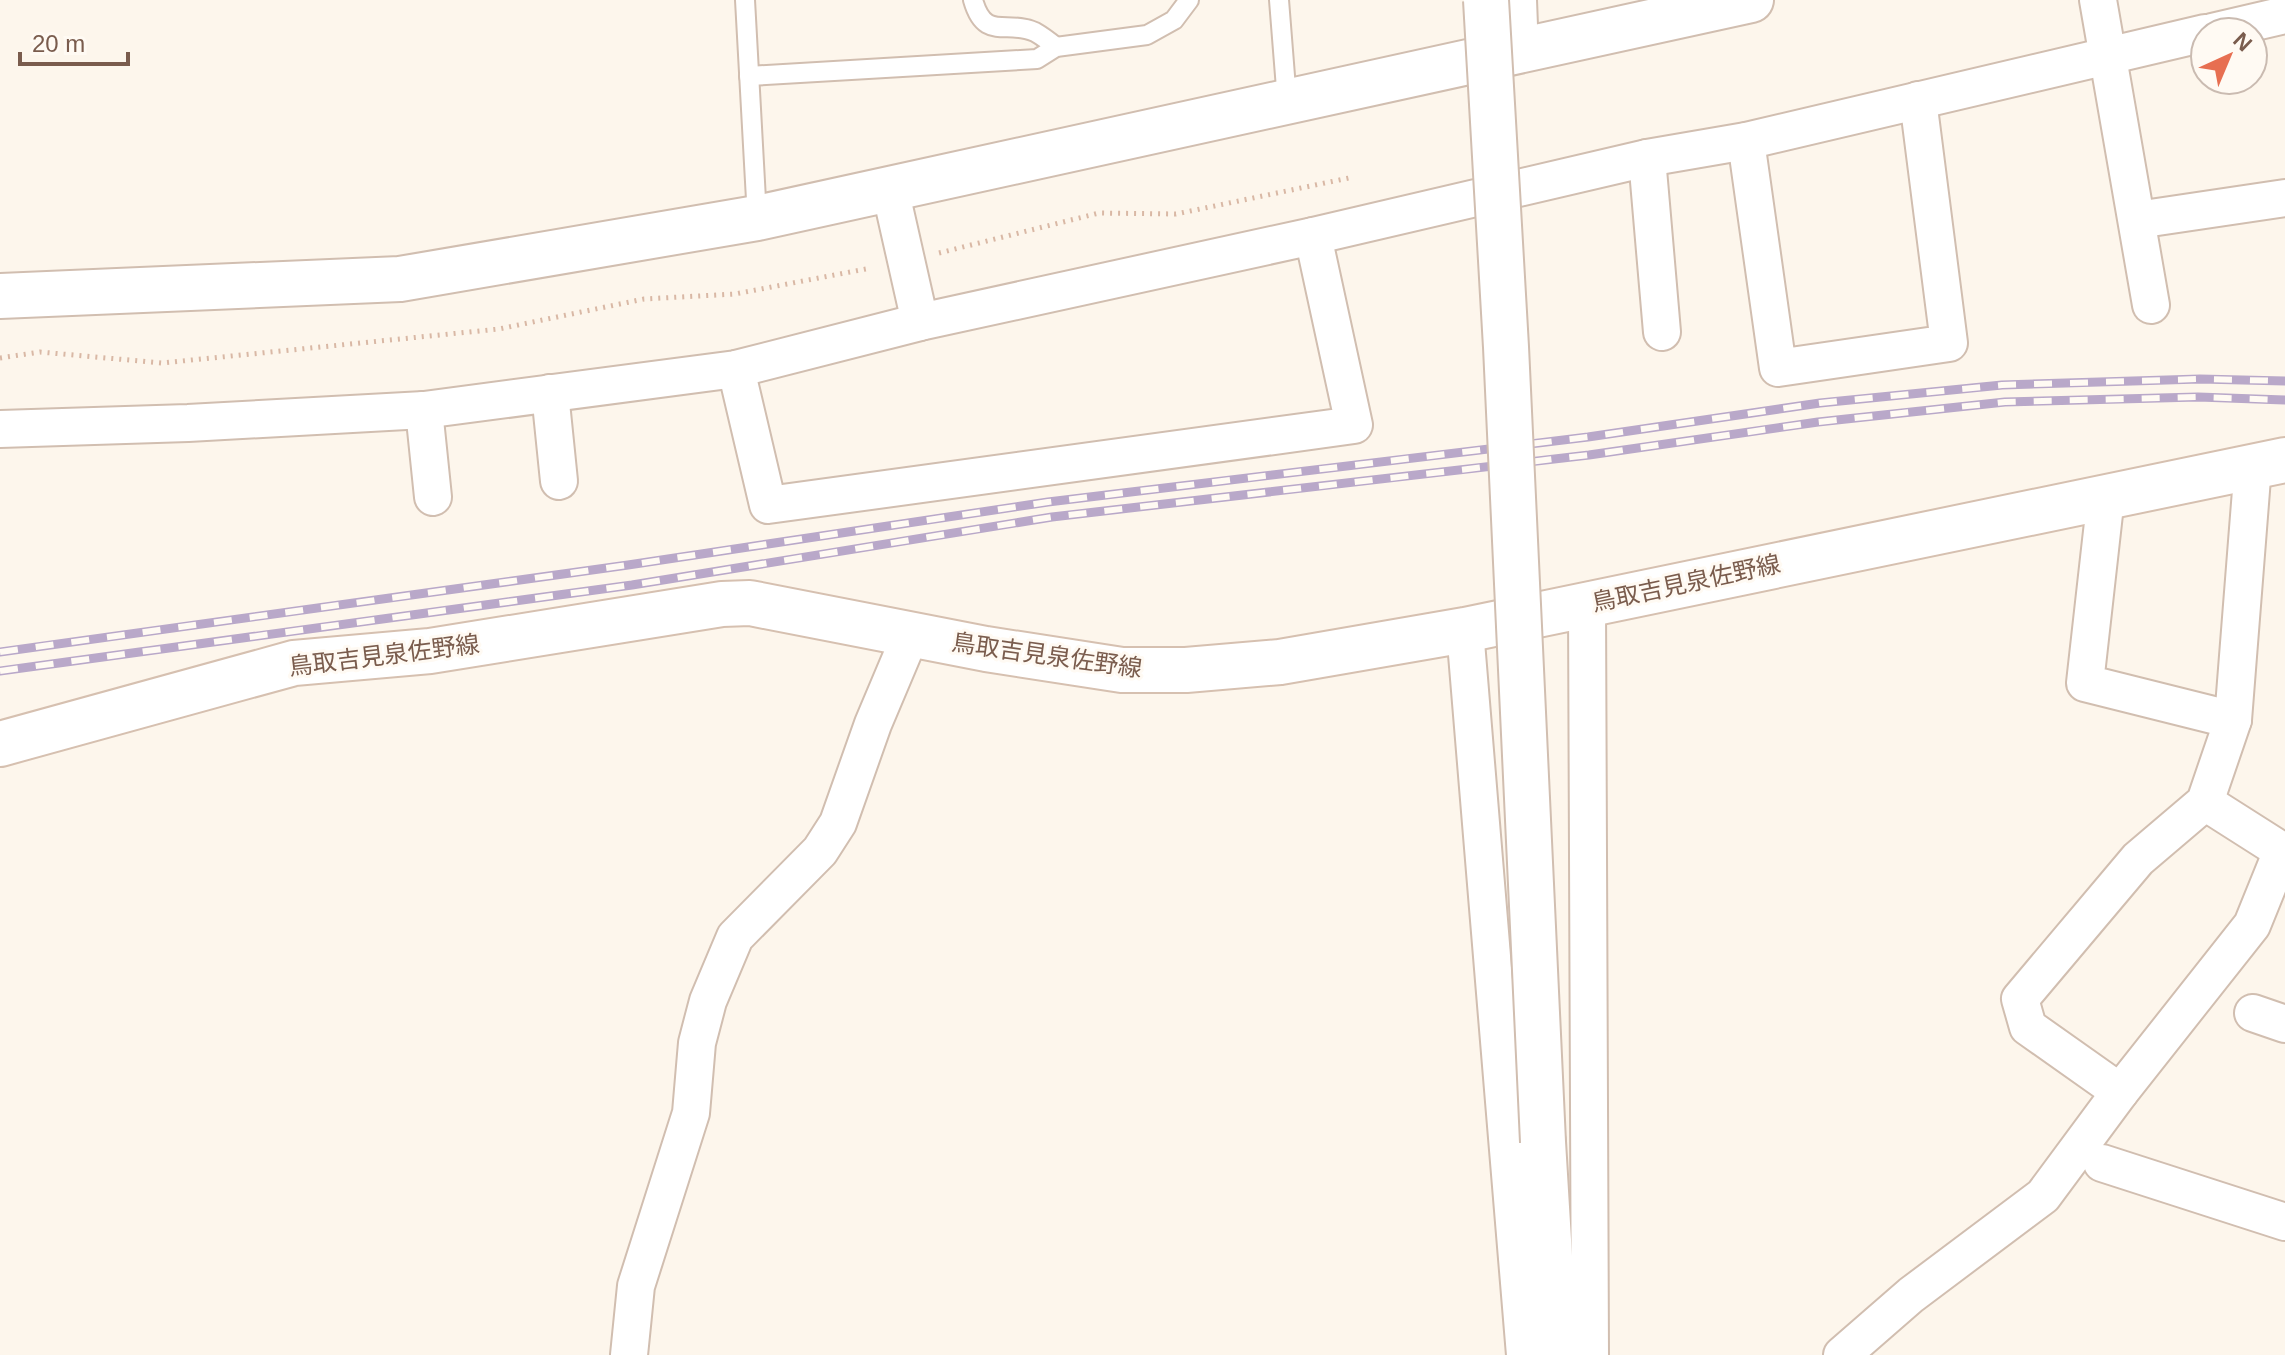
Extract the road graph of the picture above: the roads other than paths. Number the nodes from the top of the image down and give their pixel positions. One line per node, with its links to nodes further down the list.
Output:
1 (745, 0): 13 (lane)
2 (973, 0): 10 (lane)
3 (1189, 0): 10 (lane)
4 (1279, 0): 15 (lane)
5 (1486, 0): 47 (street, bridge)
6 (1518, 0): 11 (street)
7 (1751, 0): 11 (street)
8 (2098, 0): 12 (street)
9 (2189, 37): 12 (street)
10 (1056, 47): 13 (lane)
11 (1520, 52): 15 (street)
12 (2107, 55): 14 (street); 21 (street)
13 (749, 76): 20 (lane)
14 (1918, 100): 16 (street); 16 (street)
15 (1288, 103): 18 (street)
16 (1746, 141): 17 (street)
17 (1647, 158): 22 (street); 26 (street)
18 (890, 189): 20 (street); 25 (street)
19 (2285, 198): 21 (street)
20 (757, 218): 23 (street)
21 (2137, 220): 24 (street)
22 (1313, 236): 25 (street); 27 (street)
23 (0, 296)
24 (2151, 305)
25 (920, 322): 27 (street)
26 (1662, 332)
27 (736, 369): 28 (street)
28 (550, 393): 29 (street); 32 (street)
29 (424, 410): 30 (street); 34 (street)
30 (0, 429)
31 (2269, 462): 33 (street, 鳥取吉見泉佐野線); 38 (street)
32 (559, 481)
33 (2106, 496): 35 (street, 鳥取吉見泉佐野線); 38 (street)
34 (433, 497)
35 (1587, 604): 36 (street, 鳥取吉見泉佐野線); 48 (street)
36 (1465, 630): 37 (street, 鳥取吉見泉佐野線); 46 (street)
37 (911, 634): 39 (street, 鳥取吉見泉佐野線); 45 (street)
38 (2233, 720): 40 (street)
39 (0, 744)
40 (2205, 802): 41 (street); 42 (street)
41 (2284, 851): 42 (street)
42 (2120, 1092): 49 (street)
43 (2102, 1163): 44 (street)
44 (2285, 1222)
45 (629, 1355)
46 (1525, 1355)
47 (1556, 1355)
48 (1590, 1355)
49 (1842, 1355)

